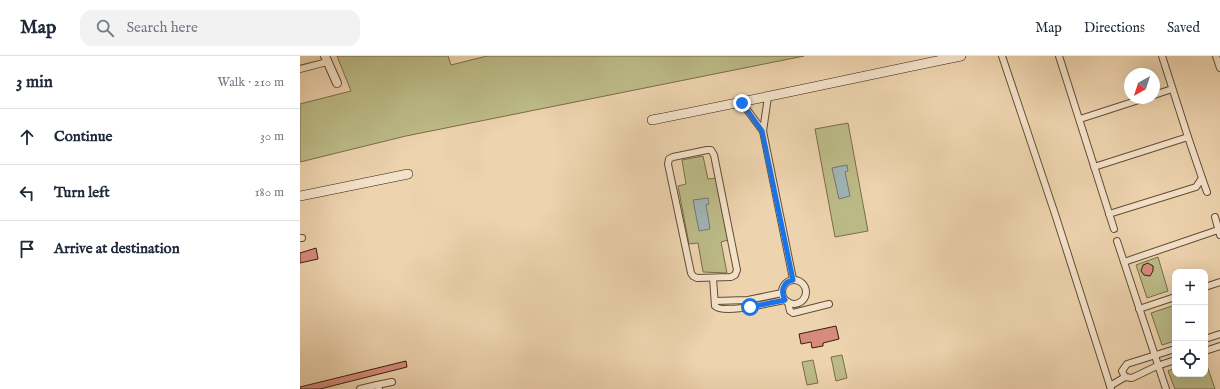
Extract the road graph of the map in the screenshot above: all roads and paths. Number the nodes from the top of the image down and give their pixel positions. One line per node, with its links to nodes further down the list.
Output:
1 (961, 56): 12 (main road)
2 (1002, 56): 51 (street)
3 (1059, 56): 16 (street)
4 (1162, 56): 10 (street)
5 (1216, 56): 7 (street)
6 (326, 59): 8 (street); 9 (street)
7 (1220, 68)
8 (300, 69)
9 (337, 83)
10 (1172, 89): 11 (street); 18 (street)
11 (1160, 93)
12 (768, 97): 13 (main road); 17 (street)
13 (742, 103): 15 (main road); 17 (street)
14 (1127, 104): 16 (street)
15 (652, 120)
16 (1080, 120): 19 (street)
17 (762, 131): 31 (street)
18 (1188, 137): 19 (street); 21 (street)
19 (1094, 167): 24 (street)
20 (408, 174): 23 (main road)
21 (1202, 178): 22 (street); 24 (street)
22 (1207, 192)
23 (300, 196)
24 (1109, 214): 26 (street)
25 (1215, 217): 27 (street)
26 (1114, 229)
27 (1219, 233): 29 (street)
28 (1117, 241): 29 (street)
29 (1124, 262): 39 (street)
30 (713, 278): 30 (street); 36 (street)
31 (793, 280): 34 (street); 37 (street)
32 (1220, 282): 33 (street)
33 (1208, 286)
34 (782, 293): 36 (street); 37 (street)
35 (1172, 298): 39 (street)
36 (714, 301): 37 (street)
37 (787, 301): 38 (street)
38 (829, 304)
39 (1139, 309): 45 (street)
40 (1220, 334): 41 (street)
41 (1208, 338)
42 (1220, 346): 44 (street)
43 (1172, 350): 45 (street)
44 (1208, 350)
45 (1154, 356): 47 (street); 48 (street)
46 (1172, 361): 47 (street)
47 (1158, 366): 48 (street); 53 (street)
48 (1125, 377): 51 (street)
49 (392, 382): 50 (street)
50 (378, 387): 52 (street)
51 (1110, 388)
52 (360, 389)
53 (1166, 389)

